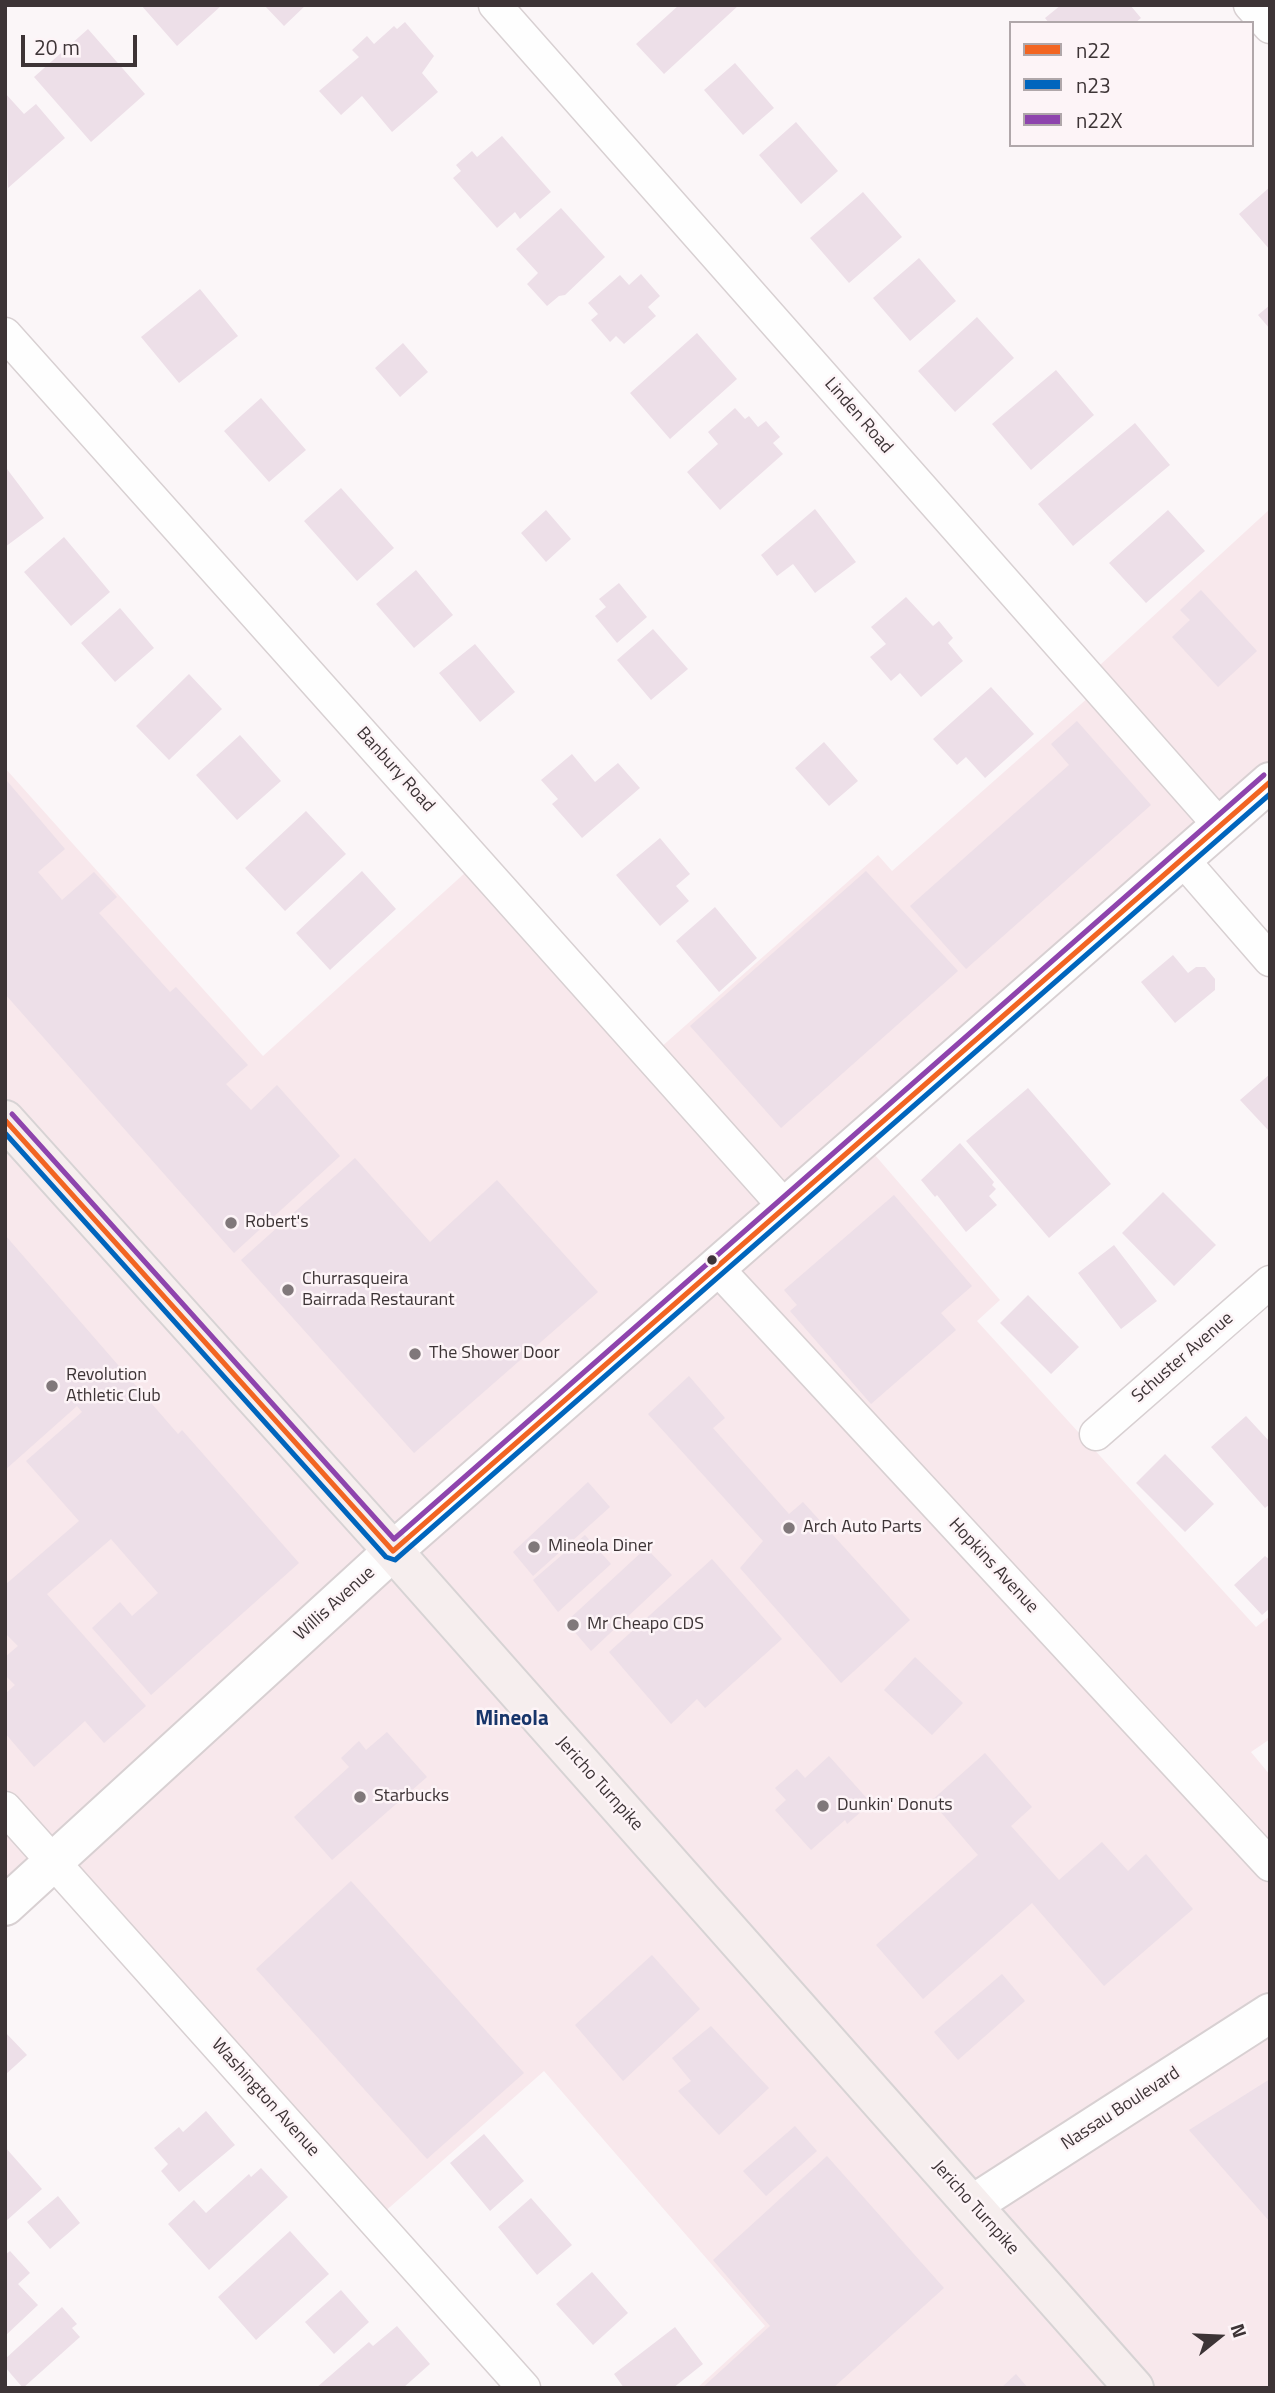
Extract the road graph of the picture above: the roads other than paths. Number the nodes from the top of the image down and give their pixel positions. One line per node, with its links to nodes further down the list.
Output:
1 (495, 5): 6 (street, Linden Road)
2 (1250, 5): 3 (street)
3 (1270, 27)
4 (5, 334): 10 (street, Banbury Road)
5 (1270, 782): 6 (main road, Willis Avenue)
6 (1221, 827): 7 (main road, Willis Avenue)
7 (1184, 860): 8 (street); 10 (main road, Willis Avenue)
8 (1270, 960)
9 (5, 1120): 14 (main road, Jericho Turnpike)
10 (785, 1207): 11 (main road, Willis Avenue)
11 (716, 1267): 14 (main road, Willis Avenue); 17 (street, Hopkins Avenue)
12 (1270, 1282): 13 (street, Schuster Avenue)
13 (1096, 1434)
14 (393, 1551): 16 (main road, Willis Avenue); 20 (main road, Jericho Turnpike)
15 (5, 1808): 16 (street, Washington Avenue)
16 (54, 1862): 18 (main road, Willis Avenue); 21 (street, Washington Avenue)
17 (1270, 1865)
18 (5, 1906)
19 (1270, 2013): 20 (main road, Nassau Boulevard)
20 (972, 2205): 22 (main road, Jericho Turnpike)
21 (524, 2388)
22 (1134, 2388)

